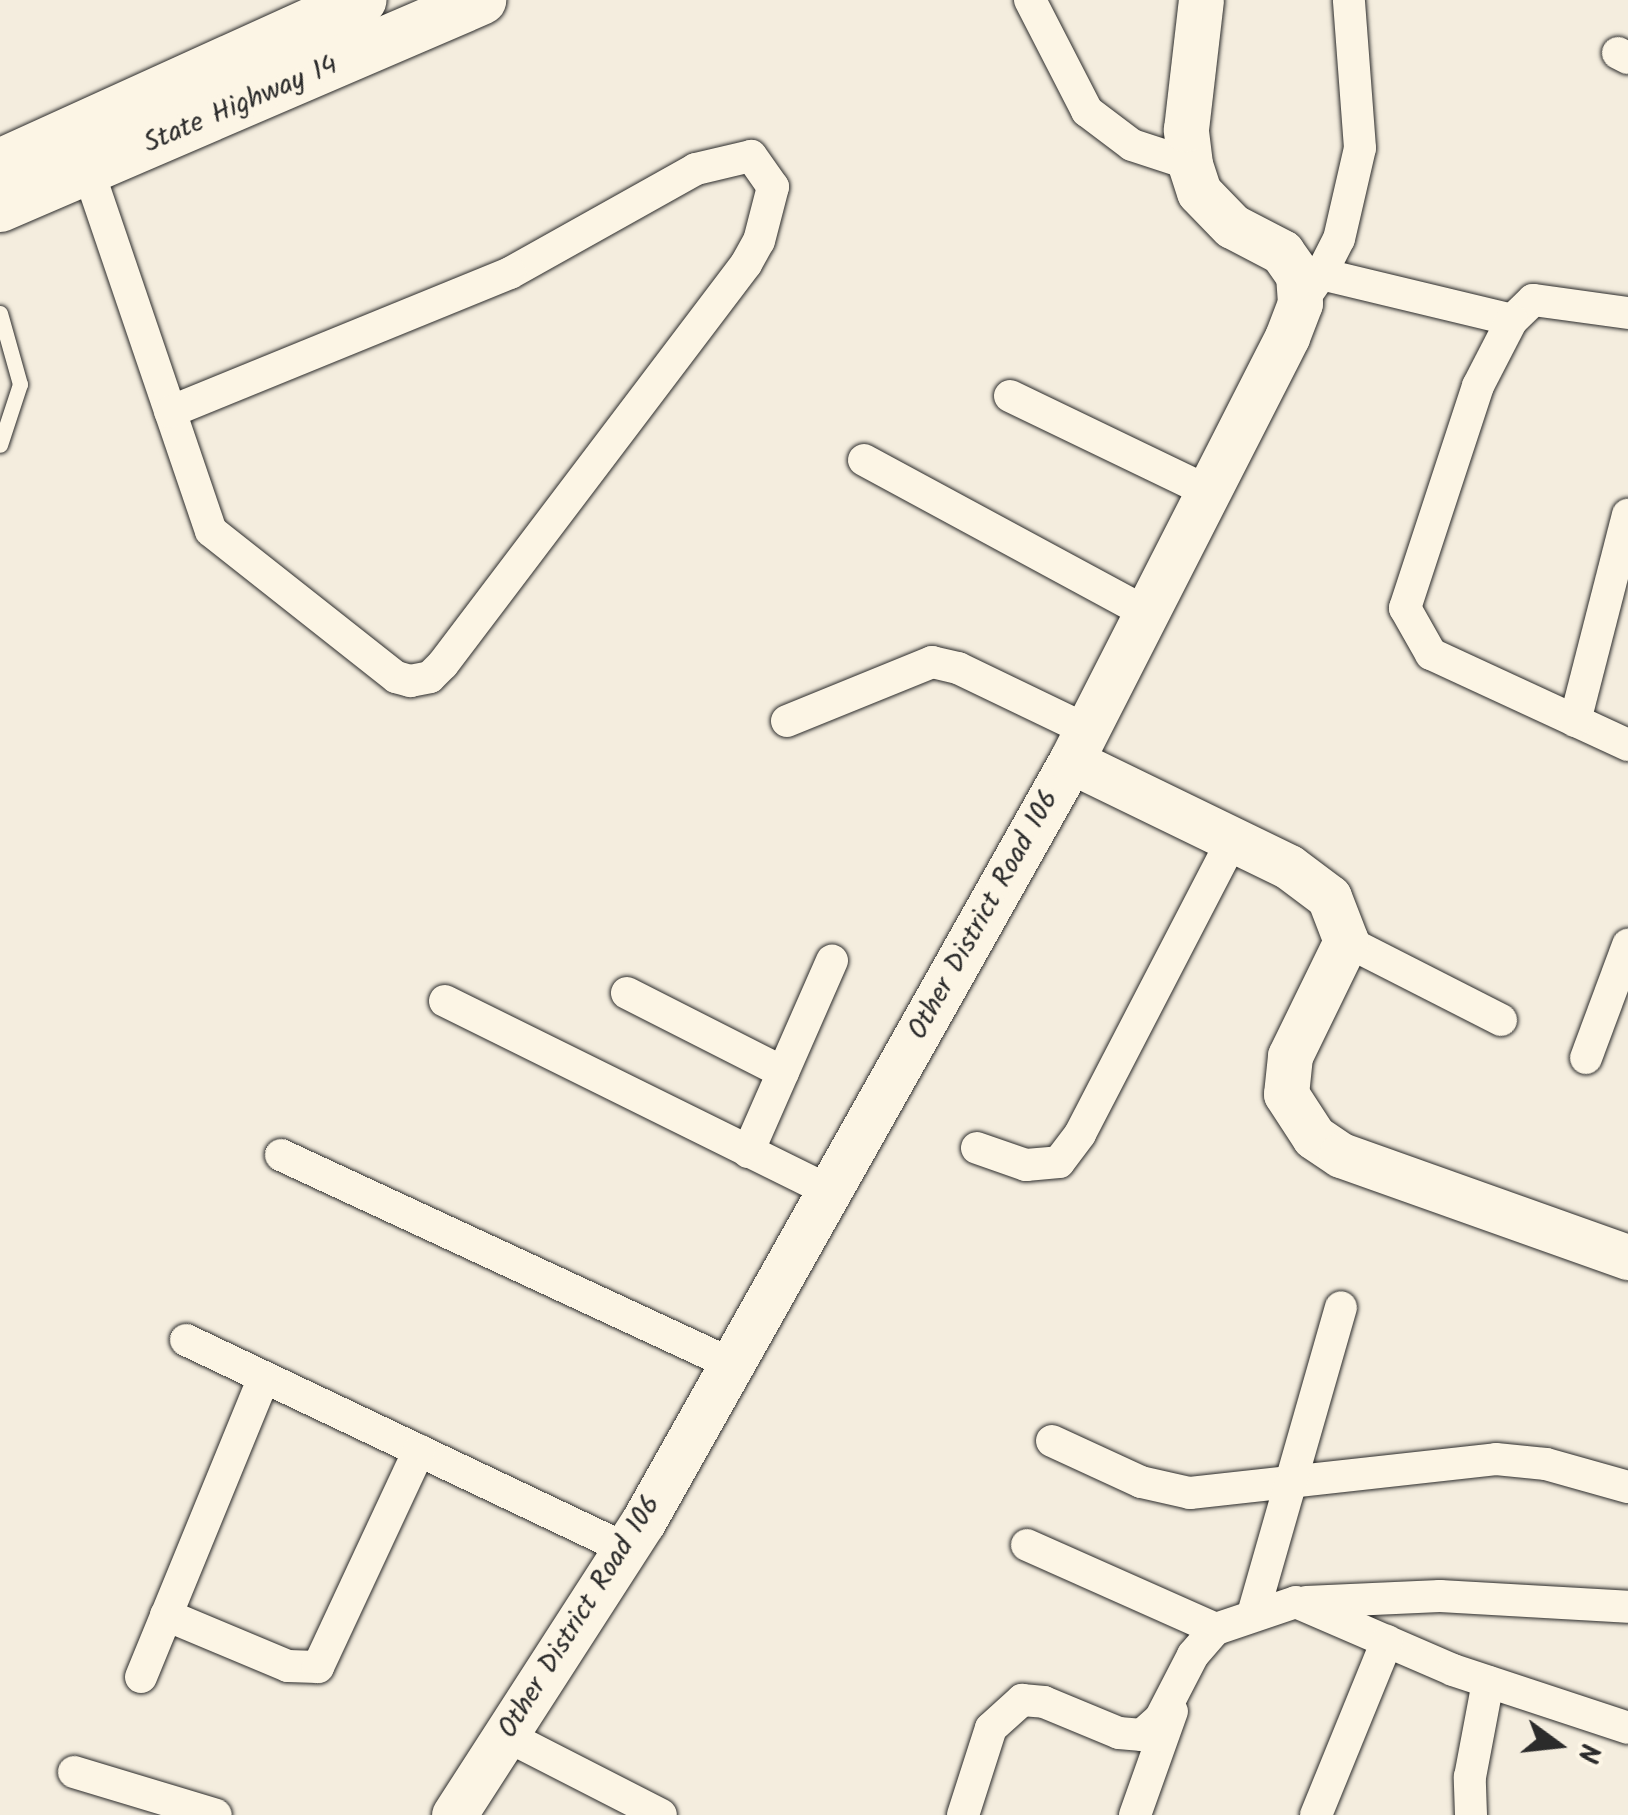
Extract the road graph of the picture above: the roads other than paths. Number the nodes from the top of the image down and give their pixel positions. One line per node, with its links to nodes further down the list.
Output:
1 (360, 0): 6 (main road, State Highway 14)
2 (481, 0): 8 (main road, State Highway 14)
3 (1030, 0): 7 (street)
4 (1201, 0): 7 (street)
5 (1349, 0): 10 (street)
6 (0, 164)
7 (1190, 164): 10 (street)
8 (88, 170): 9 (main road, State Highway 14); 15 (street)
9 (0, 206)
10 (1311, 288): 13 (street); 18 (street, Other District Road 106)
11 (1628, 313): 13 (street)
12 (0, 314): 16 (lane)
13 (1512, 320): 21 (street)
14 (1010, 396): 18 (street)
15 (170, 412): 15 (street)
16 (0, 445)
17 (864, 460): 20 (street)
18 (1207, 490): 20 (street, Other District Road 106)
19 (1628, 514): 21 (street)
20 (1149, 614): 23 (street, Other District Road 106)
21 (1576, 720): 24 (street)
22 (786, 721): 23 (street)
23 (1078, 745): 25 (street); 37 (street, Other District Road 106)
24 (1628, 745)
25 (1233, 840): 26 (street); 34 (street)
26 (1346, 942): 31 (street); 38 (street)
27 (1628, 945): 32 (street)
28 (832, 961): 33 (street)
29 (628, 993): 33 (street)
30 (445, 1001): 35 (street)
31 (1501, 1020)
32 (1586, 1058)
33 (783, 1072): 35 (street)
34 (977, 1148)
35 (748, 1152): 37 (street)
36 (281, 1155): 41 (street)
37 (829, 1192): 41 (street, Other District Road 106)
38 (1628, 1257)
39 (1341, 1307): 45 (street)
40 (186, 1340): 42 (street)
41 (732, 1364): 48 (street, Other District Road 106)
42 (264, 1376): 44 (street); 52 (street)
43 (1052, 1440): 45 (street)
44 (419, 1450): 48 (street); 52 (street)
45 (1292, 1477): 46 (street); 51 (street)
46 (1628, 1487)
47 (1026, 1545): 53 (street)
48 (626, 1549): 59 (street, Other District Road 106)
49 (1296, 1602): 50 (street); 51 (street); 54 (street)
50 (1628, 1607)
51 (1253, 1614): 53 (street)
52 (166, 1615): 56 (street)
53 (1216, 1628): 55 (street)
54 (1387, 1641): 57 (street); 66 (street)
55 (1193, 1655): 64 (street); 65 (street)
56 (141, 1676)
57 (1488, 1682): 58 (street); 67 (street)
58 (1628, 1728)
59 (505, 1736): 62 (street, Other District Road 106); 63 (street)
60 (74, 1772): 61 (street)
61 (216, 1815)
62 (454, 1815)
63 (661, 1815)
64 (964, 1815)
65 (1135, 1815)
66 (1316, 1815)
67 (1471, 1815)

